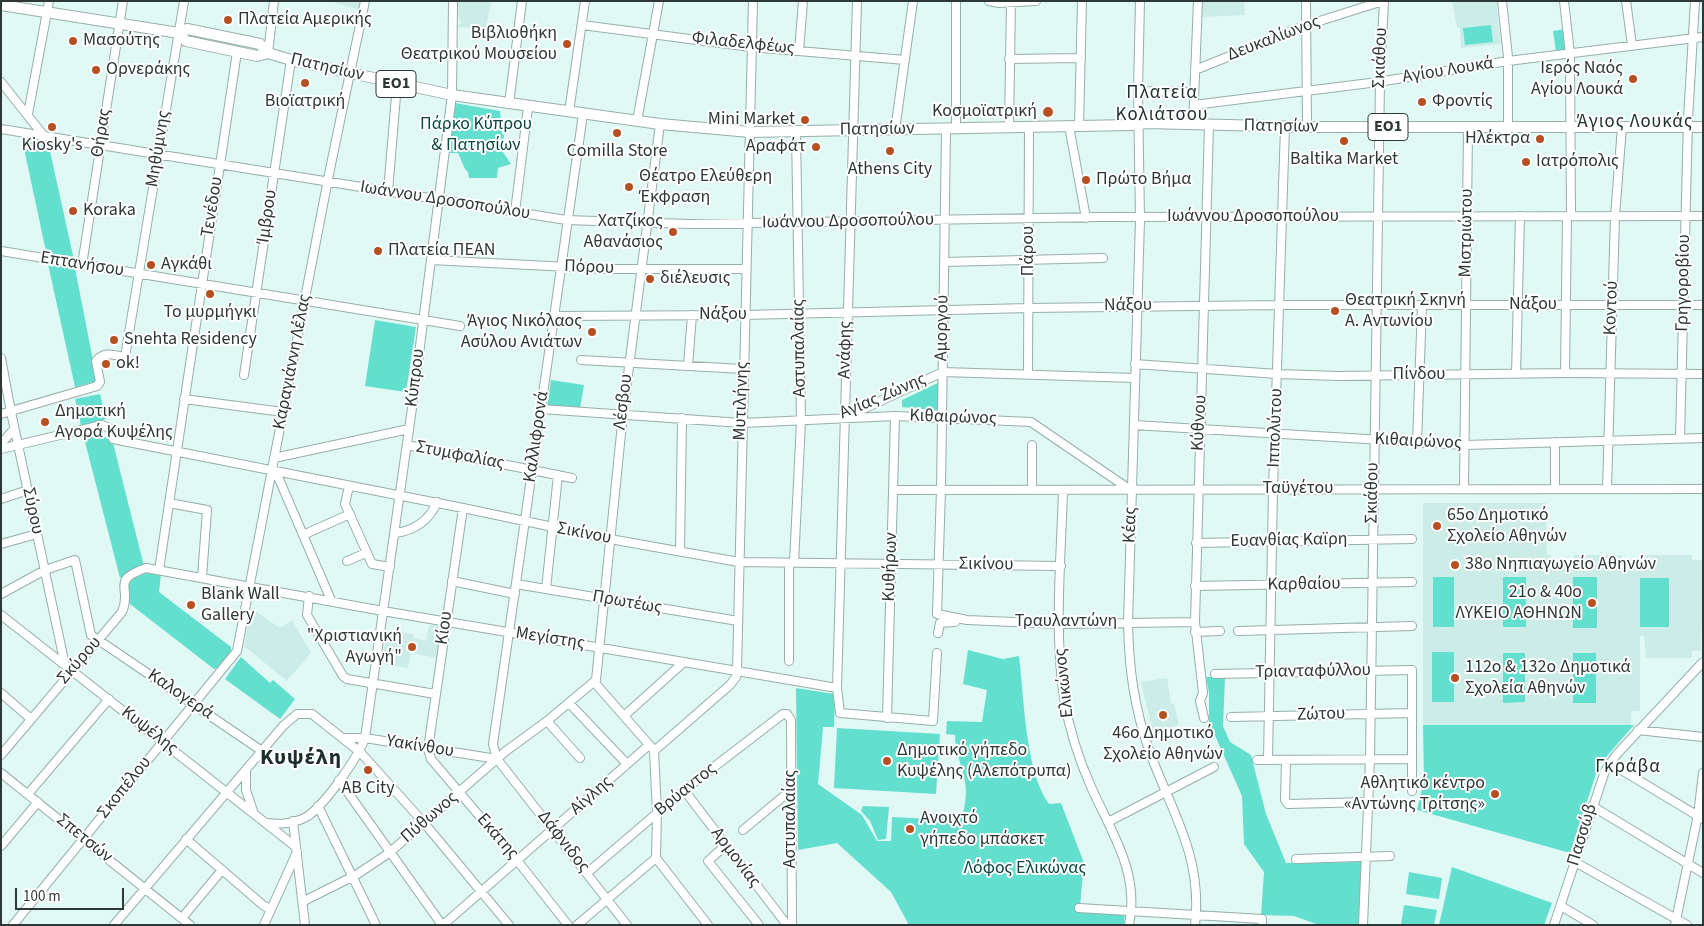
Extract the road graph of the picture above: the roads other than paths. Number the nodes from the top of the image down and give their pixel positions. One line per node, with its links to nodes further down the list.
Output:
1 (49, 1): 28 (street)
2 (123, 1): 29 (street, Θήρας)
3 (184, 1): 33 (street, Μηθύμνης)
4 (274, 1): 32 (street)
5 (365, 1): 51 (street, Καραγιάννη Λέλας)
6 (454, 1): 58 (street, Κύπρου)
7 (522, 1): 59 (street)
8 (585, 1): 30 (street)
9 (659, 1): 34 (street)
10 (753, 1): 39 (street, Μυτιλήνης)
11 (803, 1): 40 (street)
12 (857, 1): 44 (street, Ανάφης)
13 (913, 1): 48 (street)
14 (956, 1): 83 (street, Αμοργού)
15 (989, 1): 26 (street)
16 (1036, 1): 26 (street)
17 (1082, 1): 45 (street)
18 (1140, 1): 55 (street, Κέας)
19 (1198, 1): 50 (street)
20 (1306, 1): 31 (street)
21 (1383, 1): 31 (street, Δευκαλίωνος); 52 (street, Σκιάθου)
22 (1502, 1): 49 (street)
23 (1564, 1): 43 (street)
24 (1626, 1): 38 (street)
25 (1695, 1): 35 (street, Γρηγοροβίου)
26 (1011, 2): 46 (street)
27 (1, 5): 28 (main road, Πατησίων / ΕΟ1)
28 (47, 13): 29 (main road, Πατησίων / ΕΟ1); 63 (street)
29 (119, 24): 33 (main road, Πατησίων / ΕΟ1); 89 (street, Θήρας)
30 (582, 25): 34 (street, Φιλαδελφέως); 62 (street)
31 (1306, 25): 50 (street, Δευκαλίωνος); 56 (street)
32 (270, 32): 37 (street); 42 (street)
33 (179, 33): 37 (main road, Πατησίων / ΕΟ1); 41 (main road, Πατησίων / ΕΟ1); 90 (street, Μηθύμνης)
34 (653, 34): 39 (street, Φιλαδελφέως); 65 (street)
35 (1694, 38): 36 (street, Αγίου Λουκά); 38 (street, Αγίου Λουκά); 80 (street, Γρηγοροβίου)
36 (1703, 38)
37 (252, 42): 42 (main road, Πατησίων / ΕΟ1)
38 (1632, 45): 43 (street, Αγίου Λουκά)
39 (751, 47): 40 (street, Φιλαδελφέως); 86 (street, Μυτιλήνης)
40 (799, 51): 44 (street, Φιλαδελφέως)
41 (237, 52): 42 (main road, Πατησίων / ΕΟ1); 91 (street, Τενέδου)
42 (268, 53): 47 (main road, Πατησίων / ΕΟ1)
43 (1570, 54): 49 (street, Αγίου Λουκά); 78 (street)
44 (855, 56): 48 (street, Φιλαδελφέως); 85 (street, Ανάφης)
45 (1081, 58): 46 (street); 69 (street)
46 (1009, 59): 71 (street)
47 (291, 60): 51 (main road, Πατησίων / ΕΟ1); 92 (street, Ίμβρου)
48 (905, 60): 84 (street)
49 (1508, 61): 52 (street, Αγίου Λουκά); 77 (street)
50 (1195, 70): 57 (street)
51 (350, 74): 54 (main road, Πατησίων / ΕΟ1); 93 (street, Καραγιάννη Λέλας)
52 (1380, 81): 56 (street, Αγίου Λουκά); 75 (street, Σκιάθου)
53 (1, 82): 63 (street)
54 (397, 84): 58 (main road, Πατησίων / ΕΟ1); 94 (street)
55 (1138, 91): 57 (street); 66 (street, Κέας)
56 (1307, 91): 60 (street, Αγίου Λουκά); 74 (street)
57 (1194, 92): 60 (street)
58 (452, 95): 59 (main road, Πατησίων / ΕΟ1); 95 (street, Κύπρου)
59 (509, 104): 61 (main road, Πατησίων / ΕΟ1)
60 (1194, 104): 68 (street)
61 (528, 107): 62 (main road, Πατησίων / ΕΟ1); 96 (street)
62 (569, 112): 64 (main road, Πατησίων / ΕΟ1)
63 (28, 114): 88 (street)
64 (582, 114): 65 (main road, Πατησίων / ΕΟ1); 109 (street, Καλλιφρονά)
65 (637, 121): 67 (main road, Πατησίων / ΕΟ1)
66 (1139, 123): 68 (main road, Πατησίων / ΕΟ1); 69 (main road, Πατησίων / ΕΟ1); 106 (street, Κέας)
67 (660, 124): 86 (main road, Πατησίων / ΕΟ1); 114 (street, Λέσβου)
68 (1193, 125): 70 (main road, Πατησίων / ΕΟ1)
69 (1074, 126): 72 (main road, Πατησίων / ΕΟ1); 105 (street)
70 (1209, 126): 73 (main road, Πατησίων / ΕΟ1); 107 (street, Κύθνου)
71 (1009, 127): 72 (main road, Πατησίων / ΕΟ1); 83 (main road, Πατησίων / ΕΟ1)
72 (1029, 127): 108 (street, Πάρου)
73 (1285, 127): 74 (main road, Πατησίων / ΕΟ1); 103 (street, Ιππολύτου)
74 (1307, 127): 75 (main road, Πατησίων / ΕΟ1)
75 (1379, 127): 76 (main road, Πατησίων / ΕΟ1); 104 (street, Σκιάθου)
76 (1468, 127): 77 (main road, Πατησίων / ΕΟ1); 97 (street, Μιστριώτου)
77 (1508, 127): 78 (main road, Πατησίων / ΕΟ1)
78 (1572, 127): 79 (main road, Πατησίων / ΕΟ1); 99 (street)
79 (1622, 127): 80 (main road, Πατησίων / ΕΟ1); 100 (street, Κοντού)
80 (1688, 127): 81 (main road, Πατησίων / ΕΟ1); 101 (street, Γρηγοροβίου)
81 (1703, 127)
82 (1, 129): 88 (street, Ιωάννου Δροσοπούλου)
83 (951, 129): 84 (main road, Πατησίων / ΕΟ1); 111 (street, Αμοργού)
84 (895, 130): 85 (main road, Πατησίων / ΕΟ1)
85 (852, 131): 87 (main road, Πατησίων / ΕΟ1); 110 (street, Ανάφης)
86 (750, 132): 87 (main road, Πατησίων / ΕΟ1); 113 (street, Μυτιλήνης)
87 (796, 132): 112 (street, Αστυπαλαίας)
88 (44, 136): 89 (street, Ιωάννου Δροσοπούλου)
89 (101, 144): 90 (street, Ιωάννου Δροσοπούλου); 120 (street, Θήρας)
90 (158, 154): 91 (street, Ιωάννου Δροσοπούλου); 124 (street, Μηθύμνης)
91 (220, 164): 92 (street, Ιωάννου Δροσοπούλου); 125 (street, Τενέδου)
92 (274, 173): 93 (street, Ιωάννου Δροσοπούλου); 126 (street, Ίμβρου)
93 (328, 182): 94 (street, Ιωάννου Δροσοπούλου); 127 (street, Καραγιάννη Λέλας)
94 (388, 192): 95 (street, Ιωάννου Δροσοπούλου)
95 (439, 200): 96 (street, Ιωάννου Δροσοπούλου); 117 (street, Κύπρου)
96 (515, 212): 109 (street, Ιωάννου Δροσοπούλου)
97 (1467, 216): 98 (street, Ιωάννου Δροσοπούλου); 104 (street, Ιωάννου Δροσοπούλου); 128 (street, Μιστριώτου)
98 (1520, 216): 99 (street, Ιωάννου Δροσοπούλου); 132 (street)
99 (1569, 216): 100 (street, Ιωάννου Δροσοπούλου); 133 (street)
100 (1615, 216): 101 (street, Ιωάννου Δροσοπούλου); 134 (street, Κοντού)
101 (1685, 216): 102 (street, Ιωάννου Δροσοπούλου); 135 (street, Γρηγοροβίου)
102 (1703, 216)
103 (1282, 217): 104 (street, Ιωάννου Δροσοπούλου); 107 (street, Ιωάννου Δροσοπούλου); 129 (street, Ιππολύτου)
104 (1379, 217): 130 (street, Σκιάθου)
105 (1086, 218): 106 (street, Ιωάννου Δροσοπούλου); 108 (street, Ιωάννου Δροσοπούλου)
106 (1140, 218): 107 (street, Ιωάννου Δροσοπούλου); 137 (street, Κέας)
107 (1206, 218): 138 (street, Κύθνου)
108 (1029, 219): 111 (street, Ιωάννου Δροσοπούλου); 118 (street, Πάρου)
109 (568, 220): 114 (street, Ιωάννου Δροσοπούλου); 121 (street, Καλλιφρονά)
110 (849, 221): 111 (street, Ιωάννου Δροσοπούλου); 112 (street, Ιωάννου Δροσοπούλου); 141 (street, Ανάφης)
111 (944, 221): 119 (street, Αμοργού)
112 (798, 222): 113 (street, Ιωάννου Δροσοπούλου); 142 (street, Αστυπαλαίας)
113 (747, 223): 114 (street, Ιωάννου Δροσοπούλου); 123 (street, Μυτιλήνης)
114 (647, 224): 122 (street, Λέσβου)
115 (1, 251): 120 (street, Επτανήσου)
116 (1103, 258): 118 (street)
117 (431, 260): 121 (street, Πόρου); 147 (street, Κύπρου)
118 (1029, 260): 119 (street); 139 (street, Πάρου)
119 (944, 262): 140 (street, Αμοργού)
120 (82, 265): 124 (street, Επτανήσου)
121 (561, 267): 122 (street, Πόρου); 145 (street, Καλλιφρονά)
122 (641, 269): 123 (street, Πόρου); 143 (street, Λέσβου)
123 (746, 269): 146 (street, Μυτιλήνης)
124 (139, 274): 125 (street, Επτανήσου); 171 (street, Μηθύμνης)
125 (202, 284): 126 (street, Επτανήσου); 169 (street, Τενέδου)
126 (256, 293): 127 (street, Επτανήσου); 163 (street, Ίμβρου)
127 (304, 301): 147 (street, Επτανήσου); 172 (street, Καραγιάννη Λέλας)
128 (1466, 304): 131 (street, Νάξου); 132 (street, Νάξου); 167 (street, Μιστριώτου)
129 (1280, 305): 130 (street, Νάξου); 138 (street, Νάξου); 159 (street, Ιππολύτου)
130 (1378, 305): 131 (street, Νάξου); 165 (street, Σκιάθου)
131 (1422, 305): 166 (street)
132 (1516, 305): 133 (street, Νάξου); 160 (street)
133 (1565, 305): 134 (street, Νάξου); 157 (street)
134 (1612, 305): 135 (street, Νάξου); 158 (street, Κοντού)
135 (1683, 305): 136 (street, Νάξου); 161 (street, Γρηγοροβίου)
136 (1703, 305)
137 (1137, 306): 138 (street, Νάξου); 139 (street, Νάξου); 152 (street, Κέας)
138 (1204, 306): 154 (street, Κύθνου)
139 (1028, 308): 140 (street, Νάξου); 164 (street, Πάρου)
140 (943, 310): 141 (street, Νάξου); 156 (street, Αμοργού)
141 (847, 312): 142 (street, Νάξου); 178 (street, Ανάφης)
142 (799, 314): 146 (street, Νάξου); 179 (street, Αστυπαλαίας)
143 (635, 315): 144 (street, Νάξου); 145 (street, Νάξου); 151 (street, Λέσβου)
144 (692, 315): 146 (street, Νάξου); 153 (street)
145 (554, 316): 170 (street, Καλλιφρονά)
146 (745, 316): 155 (street, Μυτιλήνης)
147 (424, 321): 148 (street, Επτανήσου); 184 (street, Κύπρου)
148 (460, 326)
149 (1, 358): 171 (street, Σύρου)
150 (581, 360): 151 (street)
151 (629, 363): 153 (street); 174 (street, Λέσβου)
152 (1136, 364): 154 (street, Πίνδου); 168 (street, Κέας)
153 (688, 366): 155 (street)
154 (1203, 368): 159 (street, Πίνδου); 183 (street, Κύθνου)
155 (743, 369): 180 (street, Μυτιλήνης)
156 (943, 372): 164 (street, Αγίας Ζώνης); 176 (street, Αμοργού); 178 (street, Αγίας Ζώνης)
157 (1565, 373): 158 (street, Πίνδου); 160 (street, Πίνδου)
158 (1611, 373): 161 (street, Πίνδου); 189 (street, Κοντού)
159 (1278, 374): 165 (street, Πίνδου); 185 (street, Ιππολύτου)
160 (1516, 374): 167 (street, Πίνδου)
161 (1682, 374): 162 (street, Πίνδου); 186 (street, Γρηγοροβίου)
162 (1703, 374)
163 (244, 375)
164 (1028, 375): 168 (street, Αγίας Ζώνης)
165 (1376, 375): 166 (street, Πίνδου); 188 (street, Σκιάθου)
166 (1419, 375): 167 (street, Πίνδου); 191 (street)
167 (1465, 375): 196 (street, Μιστριώτου)
168 (1135, 378): 181 (street, Κέας)
169 (184, 399): 172 (street); 198 (street, Τενέδου)
170 (541, 409): 174 (street, Αγίας Ζώνης); 201 (street, Καλλιφρονά)
171 (10, 412): 173 (street); 182 (street, Σύρου)
172 (283, 412): 199 (street, Καραγιάννη Λέλας)
173 (1, 414)
174 (622, 414): 177 (street, Αγίας Ζώνης); 229 (street, Λέσβου)
175 (895, 416): 176 (street, Κιθαιρώνος); 178 (street, Κιθαιρώνος); 213 (street, Κυθήρων)
176 (942, 416): 214 (street, Αμοργού); 217 (street, Κιθαιρώνος)
177 (682, 418): 180 (street, Αγίας Ζώνης); 235 (street)
178 (844, 418): 179 (street, Αγίας Ζώνης); 240 (street, Ανάφης)
179 (801, 420): 180 (street, Αγίας Ζώνης); 239 (street, Αστυπαλαίας)
180 (742, 423): 238 (street, Μυτιλήνης)
181 (1134, 425): 183 (street, Κιθαιρώνος); 217 (street, Κέας)
182 (14, 429): 192 (street); 193 (street, Σύρου)
183 (1199, 429): 185 (street, Κιθαιρώνος); 205 (street, Κύθνου)
184 (409, 430): 194 (street, Κύπρου); 199 (street)
185 (1276, 434): 188 (street, Κιθαιρώνος); 206 (street, Ιππολύτου)
186 (1680, 438): 187 (street, Κιθαιρώνος); 189 (street, Κιθαιρώνος)
187 (1703, 438)
188 (1375, 440): 191 (street, Κιθαιρώνος); 207 (street, Σκιάθου)
189 (1608, 440): 190 (street, Κιθαιρώνος); 210 (street, Κοντού)
190 (1555, 442): 196 (street, Κιθαιρώνος); 209 (street)
191 (1416, 443): 196 (street, Κιθαιρώνος)
192 (1, 444)
193 (18, 445): 197 (street); 198 (street, Σικίνου); 212 (street, Σύρου)
194 (407, 445): 201 (street, Στυμφαλίας); 218 (street, Κύπρου)
195 (1032, 445): 215 (street)
196 (1465, 445): 208 (street, Μιστριώτου)
197 (1, 449)
198 (177, 451): 200 (street, Σικίνου); 221 (street, Τενέδου)
199 (274, 458): 200 (street, Καραγιάννη Λέλας)
200 (272, 470): 204 (street, Σικίνου); 228 (street); 253 (street, Καραγιάννη Λέλας)
201 (532, 470): 202 (street, Στυμφαλίας); 224 (street, Καλλιφρονά)
202 (558, 475): 203 (street, Στυμφαλίας); 225 (street)
203 (572, 478)
204 (348, 486): 218 (street, Σικίνου); 223 (street)
205 (1197, 489): 206 (street, Ταϋγέτου); 217 (street, Ταϋγέτου); 233 (street, Κύθνου)
206 (1273, 489): 207 (street, Ταϋγέτου); 232 (street, Ιππολύτου)
207 (1373, 489): 208 (street, Ταϋγέτου); 231 (street, Σκιάθου)
208 (1464, 489): 209 (street, Ταϋγέτου)
209 (1555, 489): 210 (street, Ταϋγέτου)
210 (1607, 489): 211 (street, Ταϋγέτου)
211 (1703, 489)
212 (28, 490): 219 (street); 227 (street, Σύρου)
213 (893, 490): 214 (street, Ταϋγέτου); 241 (street, Κυθήρων)
214 (941, 490): 215 (street, Ταϋγέτου); 242 (street, Αμοργού)
215 (1032, 490): 216 (street, Ταϋγέτου)
216 (1063, 490): 217 (street, Ταϋγέτου); 243 (street, Ελικώνος)
217 (1132, 491): 269 (street, Κέας)
218 (400, 496): 220 (street, Σικίνου); 226 (street, Κύπρου)
219 (1, 499)
220 (437, 502): 222 (street, Σικίνου); 226 (street)
221 (169, 503): 247 (street, Τενέδου); 248 (street)
222 (464, 508): 224 (street, Σικίνου); 249 (street, Κίου)
223 (350, 514): 228 (street); 236 (street)
224 (525, 522): 225 (street, Σικίνου); 252 (street, Καλλιφρονά)
225 (552, 528): 229 (street, Σικίνου); 256 (street)
226 (394, 533): 244 (street, Κύπρου)
227 (37, 534): 234 (street); 246 (street, Σύρου)
228 (303, 535): 260 (street)
229 (610, 539): 235 (street, Σικίνου); 261 (street, Λέσβου)
230 (1412, 539): 231 (street, Ευανθίας Καϊρη)
231 (1372, 540): 232 (street, Ευανθίας Καϊρη); 251 (street, Σκιάθου)
232 (1272, 542): 233 (street, Ευανθίας Καϊρη); 255 (street, Ιππολύτου)
233 (1196, 543): 254 (street, Κύθνου)
234 (1, 544)
235 (680, 551): 238 (street, Σικίνου)
236 (366, 553): 237 (street); 244 (street)
237 (346, 561)
238 (739, 562): 239 (street, Σικίνου); 267 (street, Μυτιλήνης)
239 (791, 564): 240 (street, Σικίνου); 283 (street, Αστυπαλαίας)
240 (840, 564): 241 (street, Σικίνου); 293 (street, Ανάφης)
241 (891, 564): 242 (street, Σικίνου); 304 (street, Κυθήρων)
242 (938, 564): 243 (street, Σικίνου); 264 (street, Αμοργού)
243 (1061, 566): 270 (street, Ελικώνος)
244 (390, 567): 262 (street, Κύπρου)
245 (146, 568): 247 (street, Μεγίστης); 279 (street, Σκύρου)
246 (45, 570): 257 (street); 279 (street); 286 (street, Σύρου)
247 (159, 570): 248 (street, Μεγίστης)
248 (202, 577): 253 (street, Μεγίστης)
249 (452, 581): 258 (street); 266 (street, Κίου)
250 (1412, 582): 251 (street, Καρθαίου)
251 (1372, 583): 255 (street, Καρθαίου); 272 (street, Σκιάθου)
252 (516, 584): 256 (street, Πρωτέως); 258 (street, Καλλιφρονά)
253 (250, 586): 259 (street, Μεγίστης); 281 (street, Καραγιάννη Λέλας)
254 (1196, 586): 255 (street, Καρθαίου); 268 (street, Κύθνου)
255 (1272, 586): 273 (street, Ιππολύτου)
256 (546, 589): 261 (street, Πρωτέως)
257 (1, 594)
258 (515, 594): 275 (street, Καλλιφρονά)
259 (309, 596): 260 (street, Μεγίστης); 292 (street)
260 (332, 600): 262 (street, Μεγίστης)
261 (603, 600): 267 (street, Πρωτέως); 280 (street, Λέσβου)
262 (383, 611): 266 (street, Μεγίστης); 292 (street, Κύπρου)
263 (1, 615): 286 (street, Κυψέλης)
264 (938, 616): 265 (street, Τραυλαντώνη)
265 (967, 620): 270 (street, Τραυλαντώνη); 278 (street)
266 (446, 622): 275 (street, Μεγίστης); 295 (street, Κίου)
267 (738, 622): 288 (street, Μυτιλήνης)
268 (1195, 622): 269 (street, Τραυλαντώνη); 276 (street, Κύθνου)
269 (1128, 623): 270 (street, Τραυλαντώνη); 336 (street, Κέας)
270 (1060, 624): 348 (street, Ελικώνος)
271 (1412, 626): 272 (street)
272 (1372, 627): 273 (street); 287 (street, Σκιάθου)
273 (1272, 630): 274 (street); 289 (street, Ιππολύτου)
274 (1238, 631)
275 (510, 632): 280 (street, Μεγίστης); 320 (street, Καλλιφρονά)
276 (1195, 632): 277 (street); 305 (street, Κύθνου)
277 (1220, 632)
278 (938, 633)
279 (98, 640): 286 (street, Σκύρου); 298 (street, Καλογερά)
280 (598, 647): 284 (street, Μεγίστης); 291 (street, Λέσβου)
281 (237, 651): 298 (street, Σκοπέλου)
282 (937, 653): 304 (street)
283 (789, 661)
284 (684, 662): 288 (street, Μεγίστης); 302 (street)
285 (1703, 662): 309 (street, Πασσώβ)
286 (68, 667): 296 (street, Κυψέλης); 307 (street, Σκύρου)
287 (1370, 670): 289 (street, Τριανταφύλλου); 299 (street, Σκιάθου); 300 (street, Τριανταφύλλου)
288 (737, 671): 293 (street, Μεγίστης); 314 (street, Αίγλης)
289 (1271, 673): 290 (street, Τριανταφύλλου); 303 (street, Ιππολύτου)
290 (1214, 674)
291 (595, 681): 297 (street, Πύθωνος); 302 (street)
292 (373, 684): 295 (street); 312 (street, Κύπρου)
293 (837, 688): 304 (street)
294 (1, 693): 307 (street)
295 (435, 694): 315 (street, Κίου)
296 (109, 699): 313 (street, Κυψέλης); 339 (street)
297 (569, 703): 308 (street, Πύθωνος); 327 (street)
298 (194, 705): 313 (street, Σκοπέλου); 316 (street, Καλογερά)
299 (1369, 713): 300 (street, Ζώτου); 303 (street, Ζώτου); 321 (street, Σκιάθου)
300 (1412, 713): 322 (street)
301 (790, 715): 333 (street, Βρύαντος); 334 (street, Αστυπαλαίας)
302 (624, 716): 314 (street)
303 (1270, 717): 306 (street, Ζώτου); 324 (street, Ιππολύτου)
304 (887, 718)
305 (1204, 718)
306 (1231, 718)
307 (31, 719): 318 (street, Σκύρου)
308 (547, 721): 319 (street); 320 (street, Πύθωνος)
309 (1638, 730): 310 (street); 326 (street, Πασσώβ)
310 (1703, 737)
311 (343, 738): 312 (street, Υακίνθου); 316 (street); 317 (street)
312 (365, 738): 315 (street, Υακίνθου); 317 (street, Κύπρου)
313 (163, 742): 335 (street, Κυψέλης); 353 (street, Σκοπέλου)
314 (652, 748): 327 (street, Αίγλης); 344 (street)
315 (428, 749): 320 (street, Υακίνθου); 338 (street, Εκάτης)
316 (262, 751): 329 (street)
317 (360, 752): 332 (street); 350 (street)
318 (1, 755)
319 (580, 758)
320 (497, 759): 338 (street, Πύθωνος); 351 (street, Δάφνιδος)
321 (1370, 759): 322 (street); 325 (street); 341 (street, Σκιάθου)
322 (1412, 759): 337 (street)
323 (1257, 760): 324 (street)
324 (1268, 760): 325 (street)
325 (1286, 760): 341 (street)
326 (1610, 763): 343 (street, Πασσώβ); 346 (street)
327 (627, 764): 351 (street, Αίγλης)
328 (1214, 767): 336 (street)
329 (246, 770): 335 (street); 345 (street)
330 (1, 772): 339 (street, Σπετσών)
331 (1703, 773): 346 (street)
332 (339, 780): 342 (street); 358 (street)
333 (684, 790): 344 (street, Βρύαντος); 355 (street, Αρμονίας)
334 (791, 790): 352 (street); 396 (street, Αστυπαλαίας)
335 (226, 791): 345 (street, Κυψέλης); 354 (street)
336 (1166, 791): 348 (street); 378 (street, Κέας)
337 (1412, 791)
338 (459, 792): 350 (street, Πύθωνος); 362 (street, Εκάτης)
339 (28, 794): 340 (street, Σπετσών)
340 (38, 802): 353 (street, Σπετσών); 356 (street)
341 (1368, 802): 360 (street, Σκιάθου)
342 (318, 806): 347 (street); 369 (street)
343 (1592, 806): 364 (street, Πασσώβ); 365 (street)
344 (657, 812): 361 (street); 367 (street, Βρύαντος)
345 (254, 813): 349 (street, Κυψέλης)
346 (1700, 817): 365 (street)
347 (293, 822): 349 (street); 357 (street)
348 (1110, 822): 377 (street, Ελικώνος)
349 (267, 823): 357 (street, Κυψέλης)
350 (425, 824): 358 (street, Πύθωνος); 371 (street)
351 (553, 830): 362 (street, Αίγλης); 367 (street, Δάφνιδος)
352 (743, 830)
353 (84, 838): 370 (street, Σπετσών); 382 (street, Σκοπέλου)
354 (186, 839): 366 (street); 370 (street)
355 (726, 845): 394 (street); 395 (street, Αρμονίας)
356 (1, 846)
357 (297, 848): 373 (street); 376 (street)
358 (389, 853): 369 (street, Πύθωνος); 388 (street)
359 (1390, 856): 360 (street)
360 (1366, 857): 363 (street); 399 (street, Σκιάθου)
361 (656, 858): 372 (street); 393 (street)
362 (516, 859): 371 (street, Αίγλης); 390 (street, Εκάτης)
363 (1296, 859)
364 (1575, 862): 374 (street, Πασσώβ); 381 (street)
365 (1688, 864): 368 (street); 381 (street)
366 (222, 870): 376 (street); 379 (street)
367 (587, 873): 372 (street, Δάφνιδος)
368 (1703, 873)
369 (352, 876): 373 (street, Πύθωνος); 387 (street)
370 (145, 887): 379 (street, Σπετσών); 383 (street)
371 (481, 891): 388 (street, Αίγλης); 389 (street)
372 (608, 900): 391 (street); 392 (street, Δάφνιδος)
373 (304, 901): 386 (street)
374 (1561, 906): 400 (street, Πασσώβ); 401 (street)
375 (1079, 908): 377 (street)
376 (271, 910): 385 (street)
377 (1131, 913): 378 (street); 397 (street, Ελικώνος)
378 (1196, 915): 380 (street); 398 (street, Κέας)
379 (182, 918): 384 (street, Σπετσών)
380 (1262, 922)
381 (1675, 922): 402 (street)
382 (13, 925)
383 (114, 925)
384 (190, 925)
385 (264, 925)
386 (305, 925)
387 (376, 925)
388 (442, 925)
389 (509, 925)
390 (568, 925)
391 (577, 925)
392 (627, 925)
393 (708, 925)
394 (759, 925)
395 (787, 925)
396 (792, 925)
397 (1129, 925)
398 (1195, 925)
399 (1363, 925)
400 (1554, 925)
401 (1593, 925)
402 (1687, 925)

